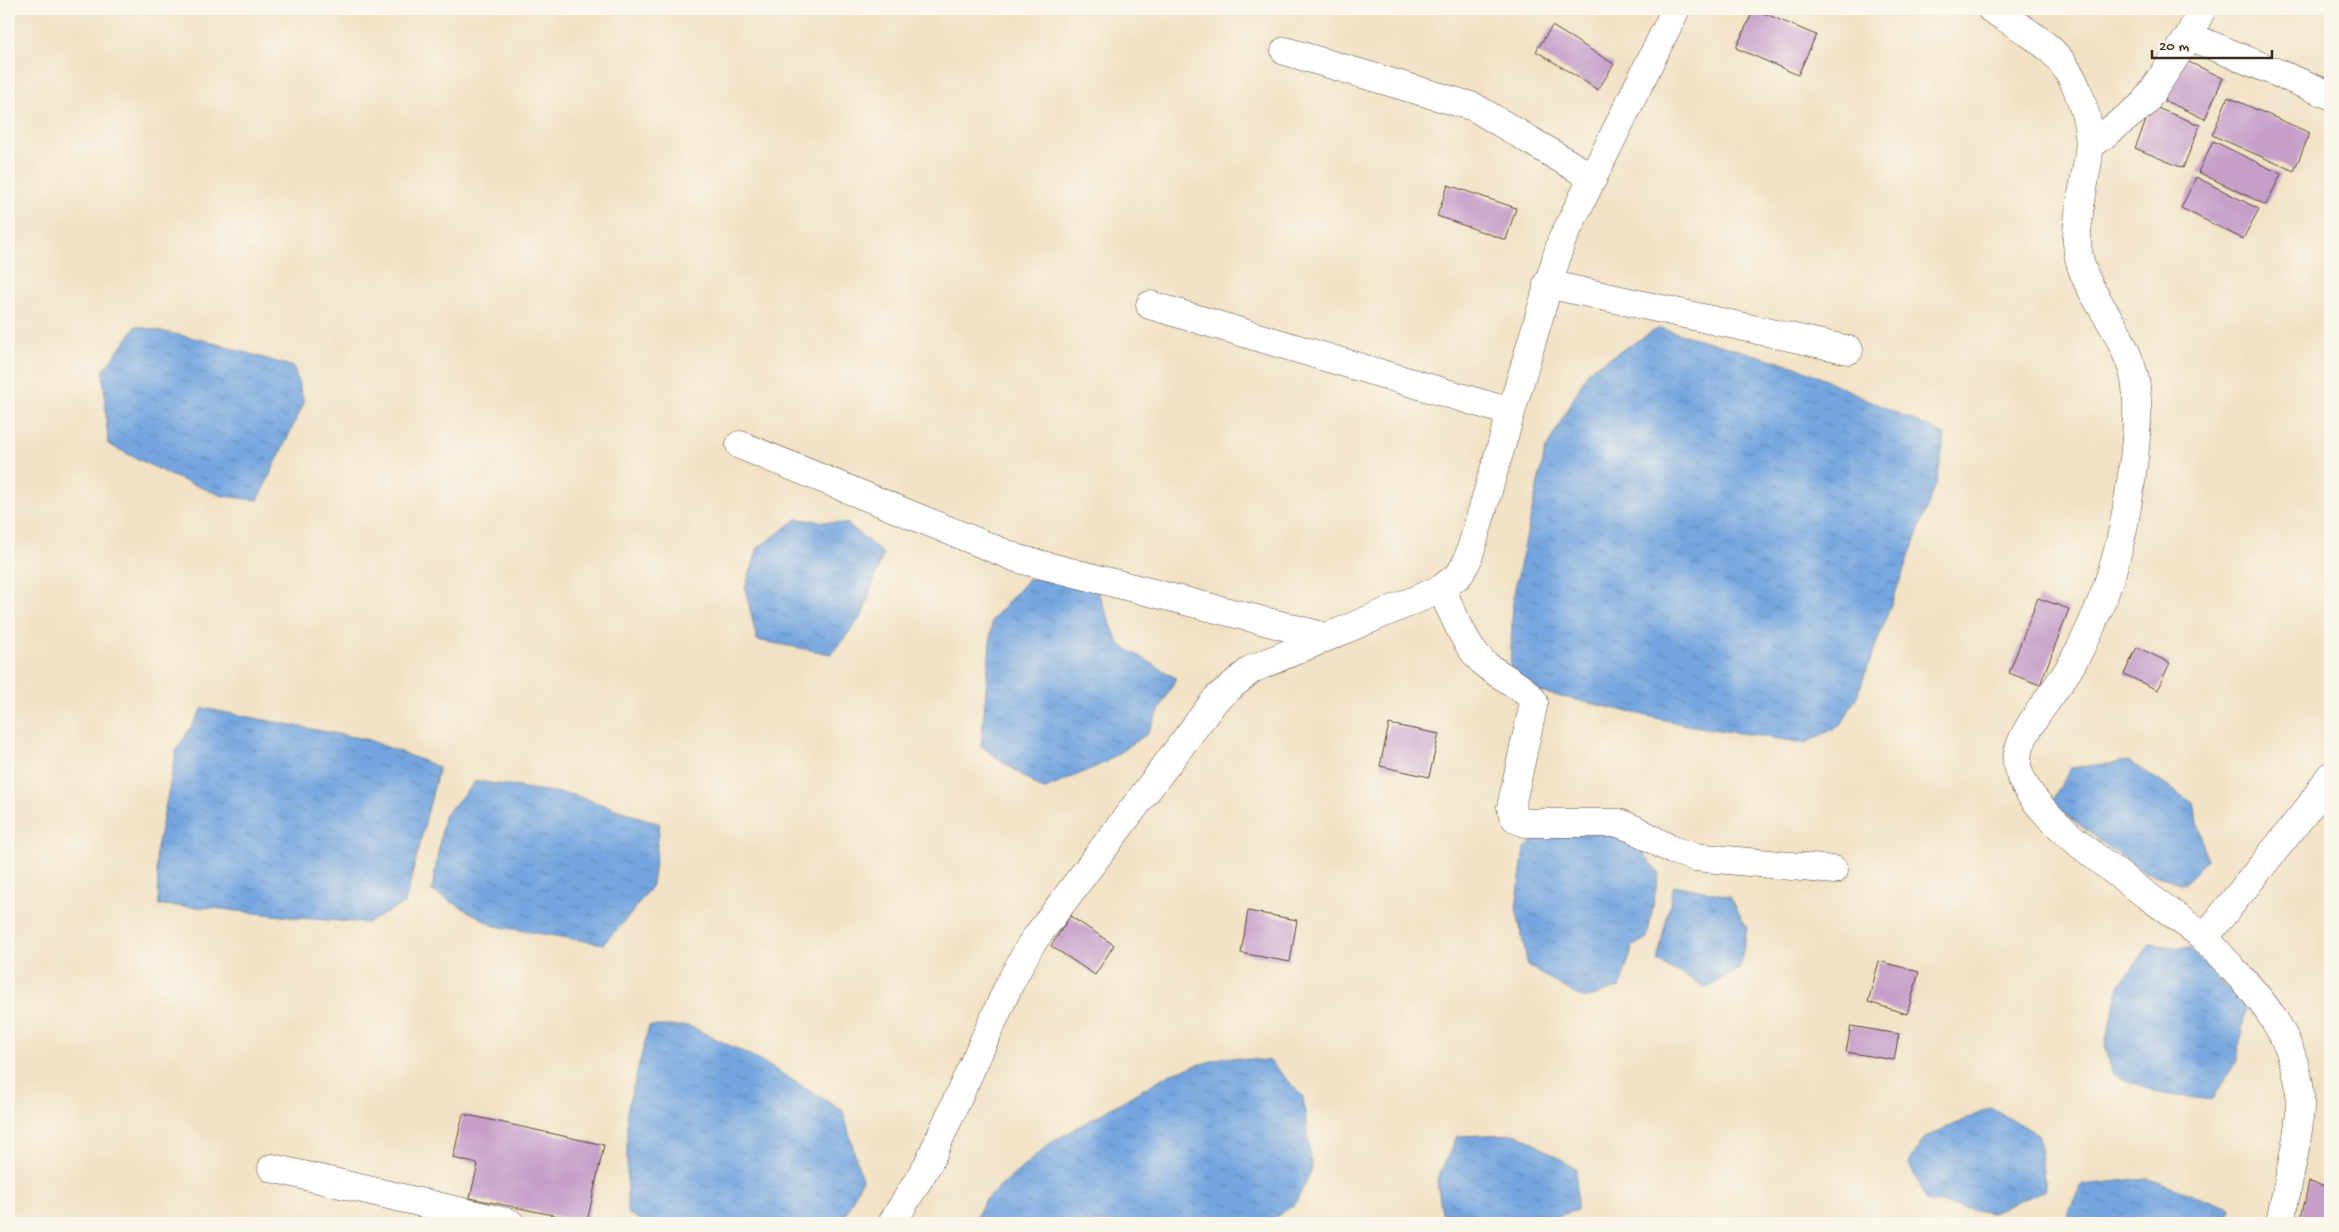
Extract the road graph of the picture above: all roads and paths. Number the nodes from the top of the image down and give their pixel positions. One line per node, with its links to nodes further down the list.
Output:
1 (1676, 9): 8 (street)
2 (1991, 9): 7 (street)
3 (2202, 9): 4 (street)
4 (2189, 36): 6 (street); 7 (street)
5 (1286, 51): 8 (street)
6 (2330, 95)
7 (2090, 146): 18 (street)
8 (1593, 178): 9 (street)
9 (1547, 284): 11 (street); 12 (street)
10 (1150, 305): 12 (street)
11 (1849, 350)
12 (1510, 412): 14 (street)
13 (740, 446): 15 (street)
14 (1442, 588): 15 (street); 17 (street)
15 (1327, 637): 22 (street)
16 (2330, 776): 18 (street)
17 (1834, 870)
18 (2204, 938): 23 (street)
19 (272, 1168): 20 (street)
20 (452, 1217): 21 (street)
21 (510, 1223)
22 (892, 1223)
23 (2280, 1223)

